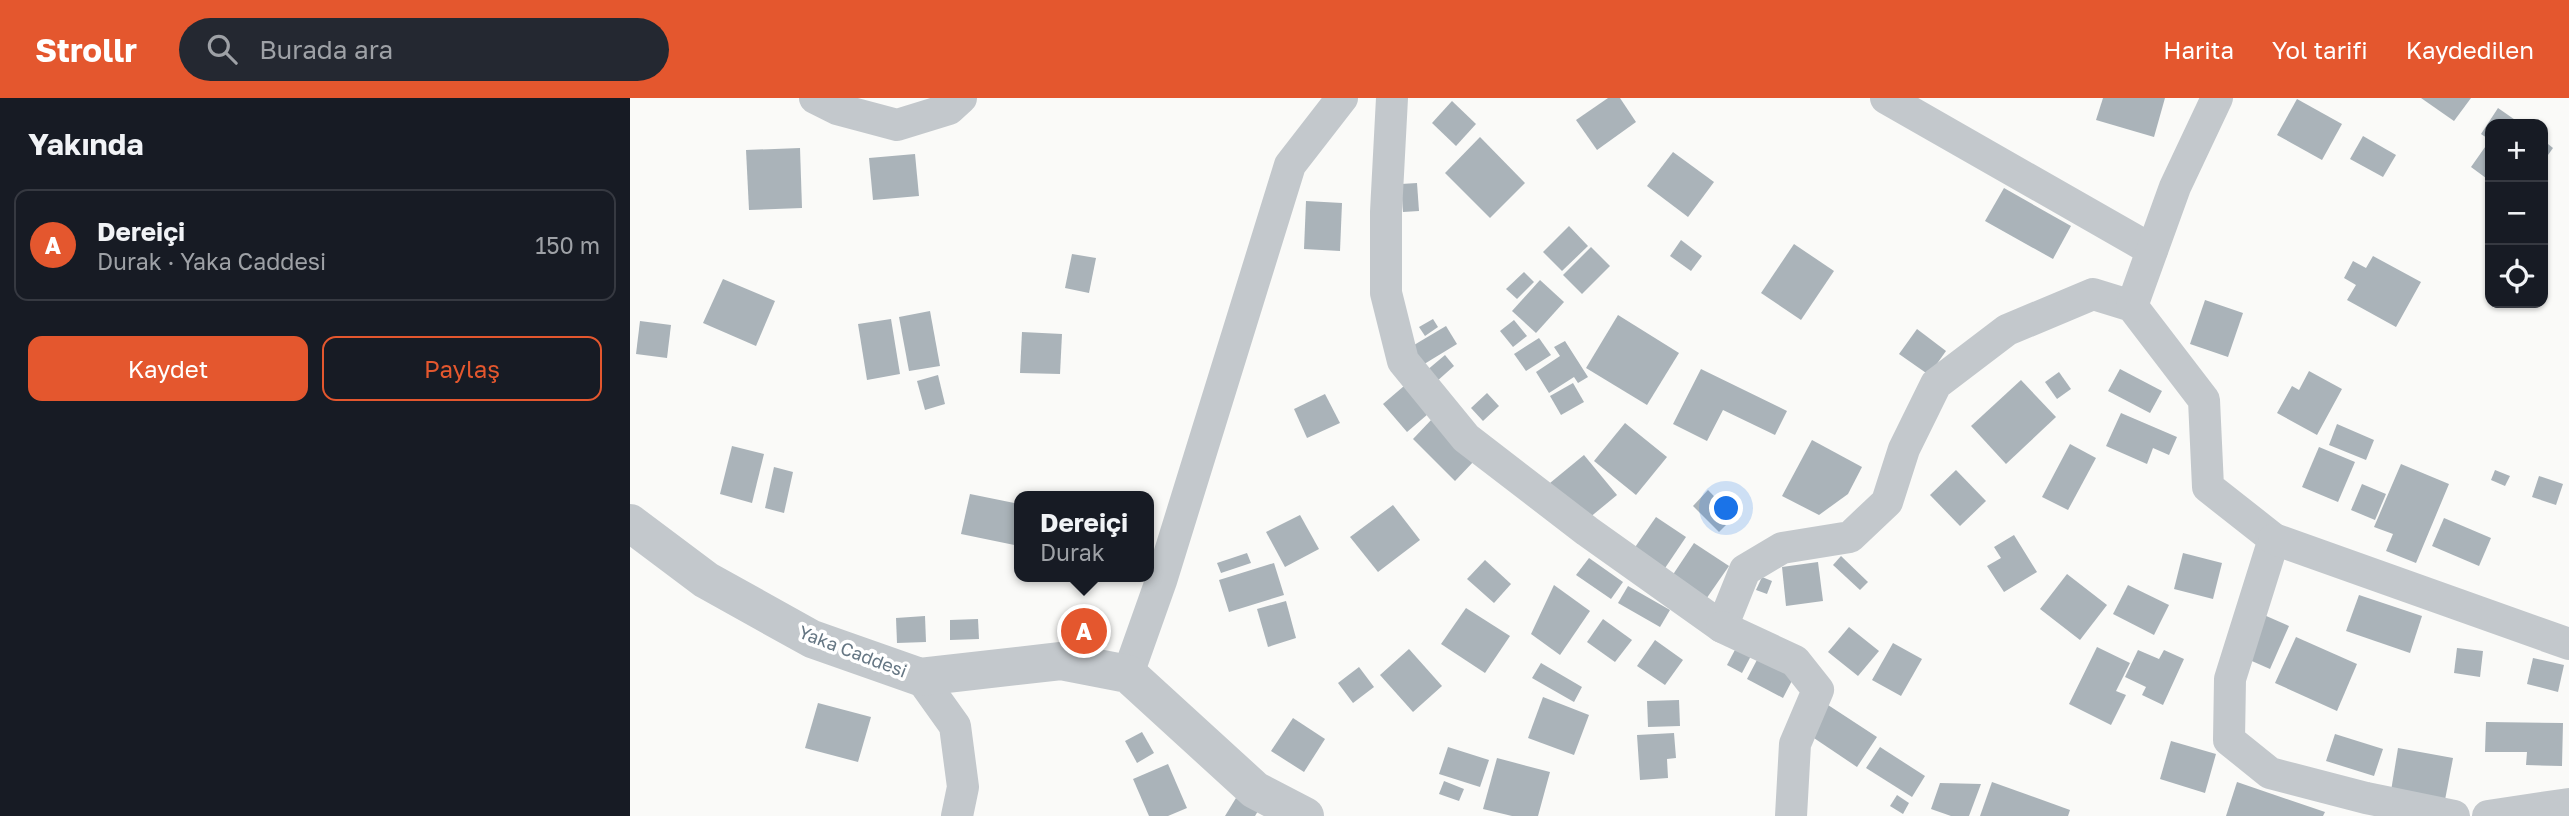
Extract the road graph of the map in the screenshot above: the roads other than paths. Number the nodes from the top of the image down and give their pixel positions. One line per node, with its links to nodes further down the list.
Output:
1 (815, 98): 2 (street)
2 (961, 98)
3 (1342, 98): 13 (street)
4 (1392, 98): 11 (street)
5 (1886, 98): 7 (street)
6 (2217, 98): 7 (street)
7 (2152, 250): 8 (street)
8 (2132, 306): 10 (street); 11 (street)
9 (630, 523): 14 (street, Yaka Caddesi)
10 (2274, 539): 12 (street); 19 (street)
11 (1722, 626): 18 (street)
12 (2569, 644)
13 (1128, 674): 14 (street, Yaka Caddesi); 17 (street)
14 (920, 677): 16 (street)
15 (2569, 804): 20 (street)
16 (957, 816)
17 (1305, 816)
18 (1791, 816)
19 (2454, 816)
20 (2488, 816)

